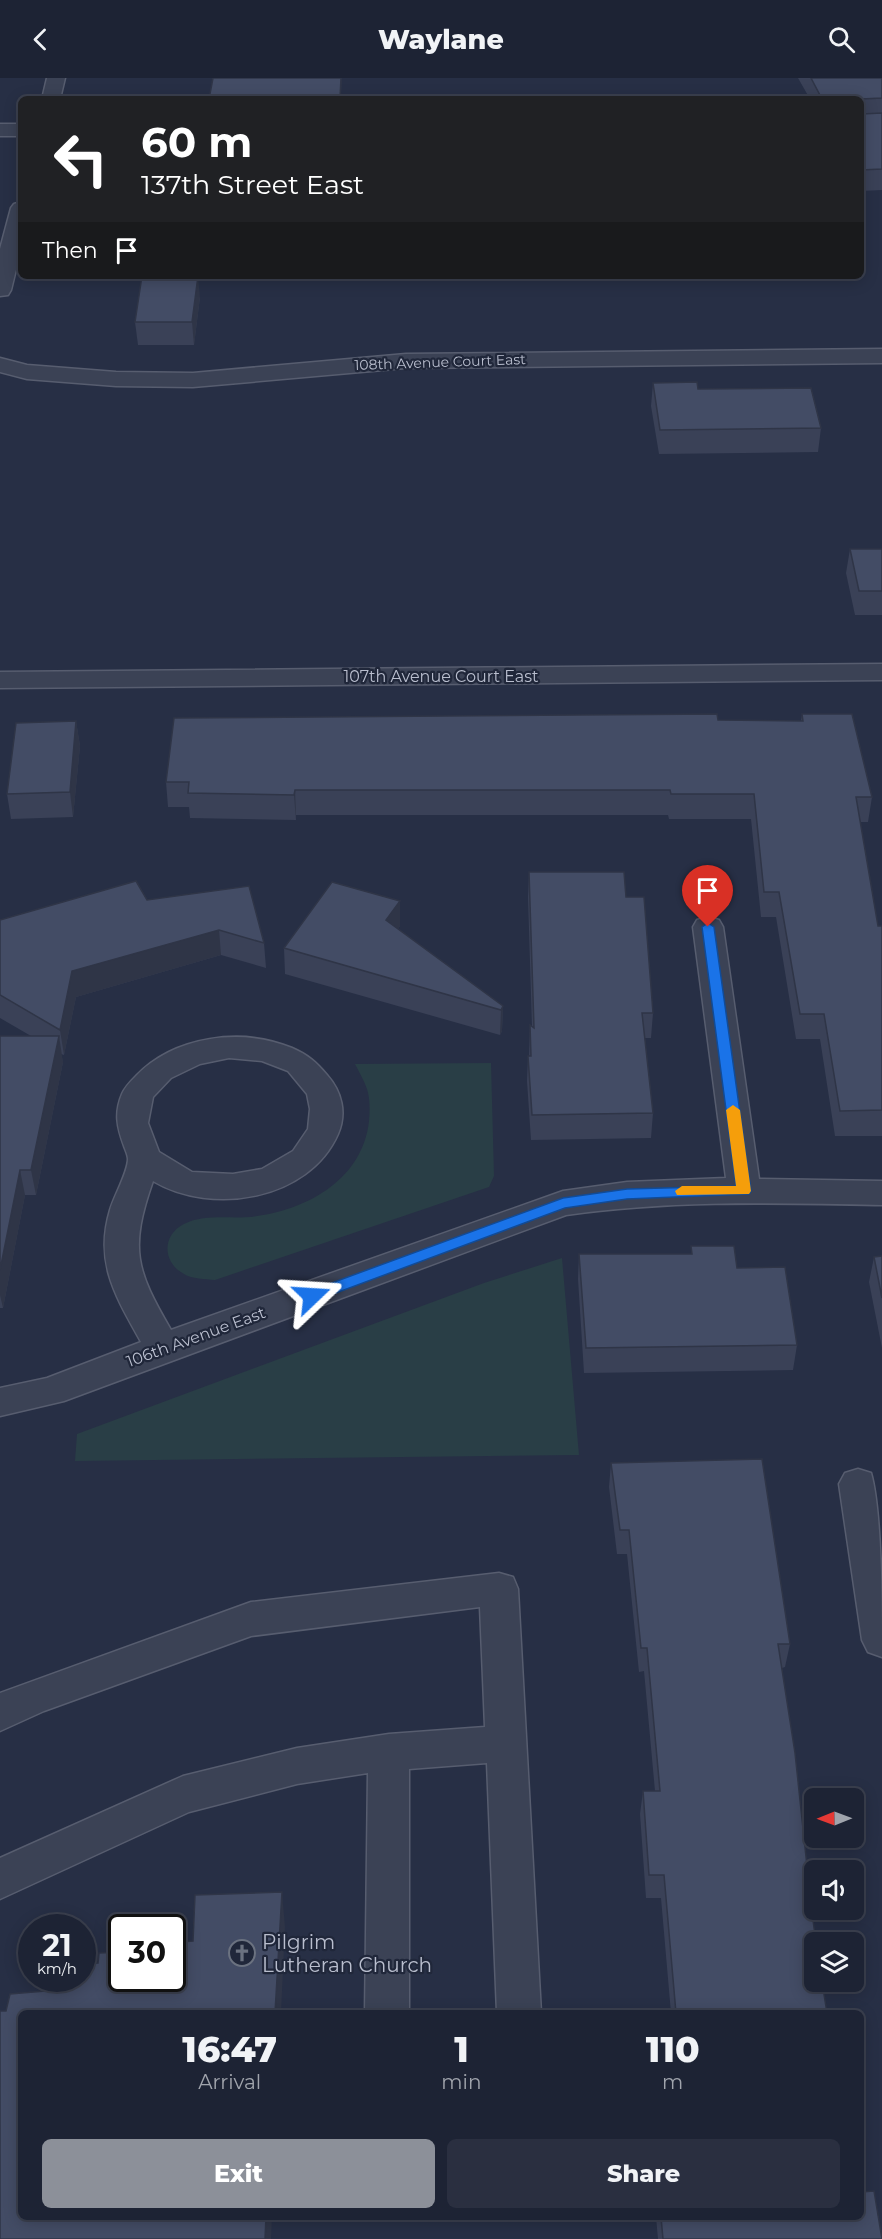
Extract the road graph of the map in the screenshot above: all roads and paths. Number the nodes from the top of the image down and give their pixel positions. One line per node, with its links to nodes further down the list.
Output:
1 (56, 78): 2 (street)
2 (52, 96)
3 (0, 130): 4 (street)
4 (18, 130)
5 (18, 220): 6 (street)
6 (0, 290)
7 (882, 356): 8 (street, 108th Avenue Court East)
8 (0, 366)
9 (882, 672): 10 (street, 107th Avenue Court East)
10 (0, 680)
11 (708, 927): 13 (street)
12 (145, 1158): 12 (street); 15 (street)
13 (744, 1191): 14 (street, 106th Avenue East); 15 (street, 106th Avenue East)
14 (882, 1193)
15 (163, 1348): 16 (street, 106th Avenue East)
16 (0, 1402)
17 (858, 1484): 18 (street)
18 (882, 1640)
19 (0, 1713): 20 (street)
20 (507, 1743): 21 (street); 24 (street)
21 (389, 1752): 22 (street); 23 (street)
22 (0, 1879)
23 (387, 2010)
24 (519, 2010)

